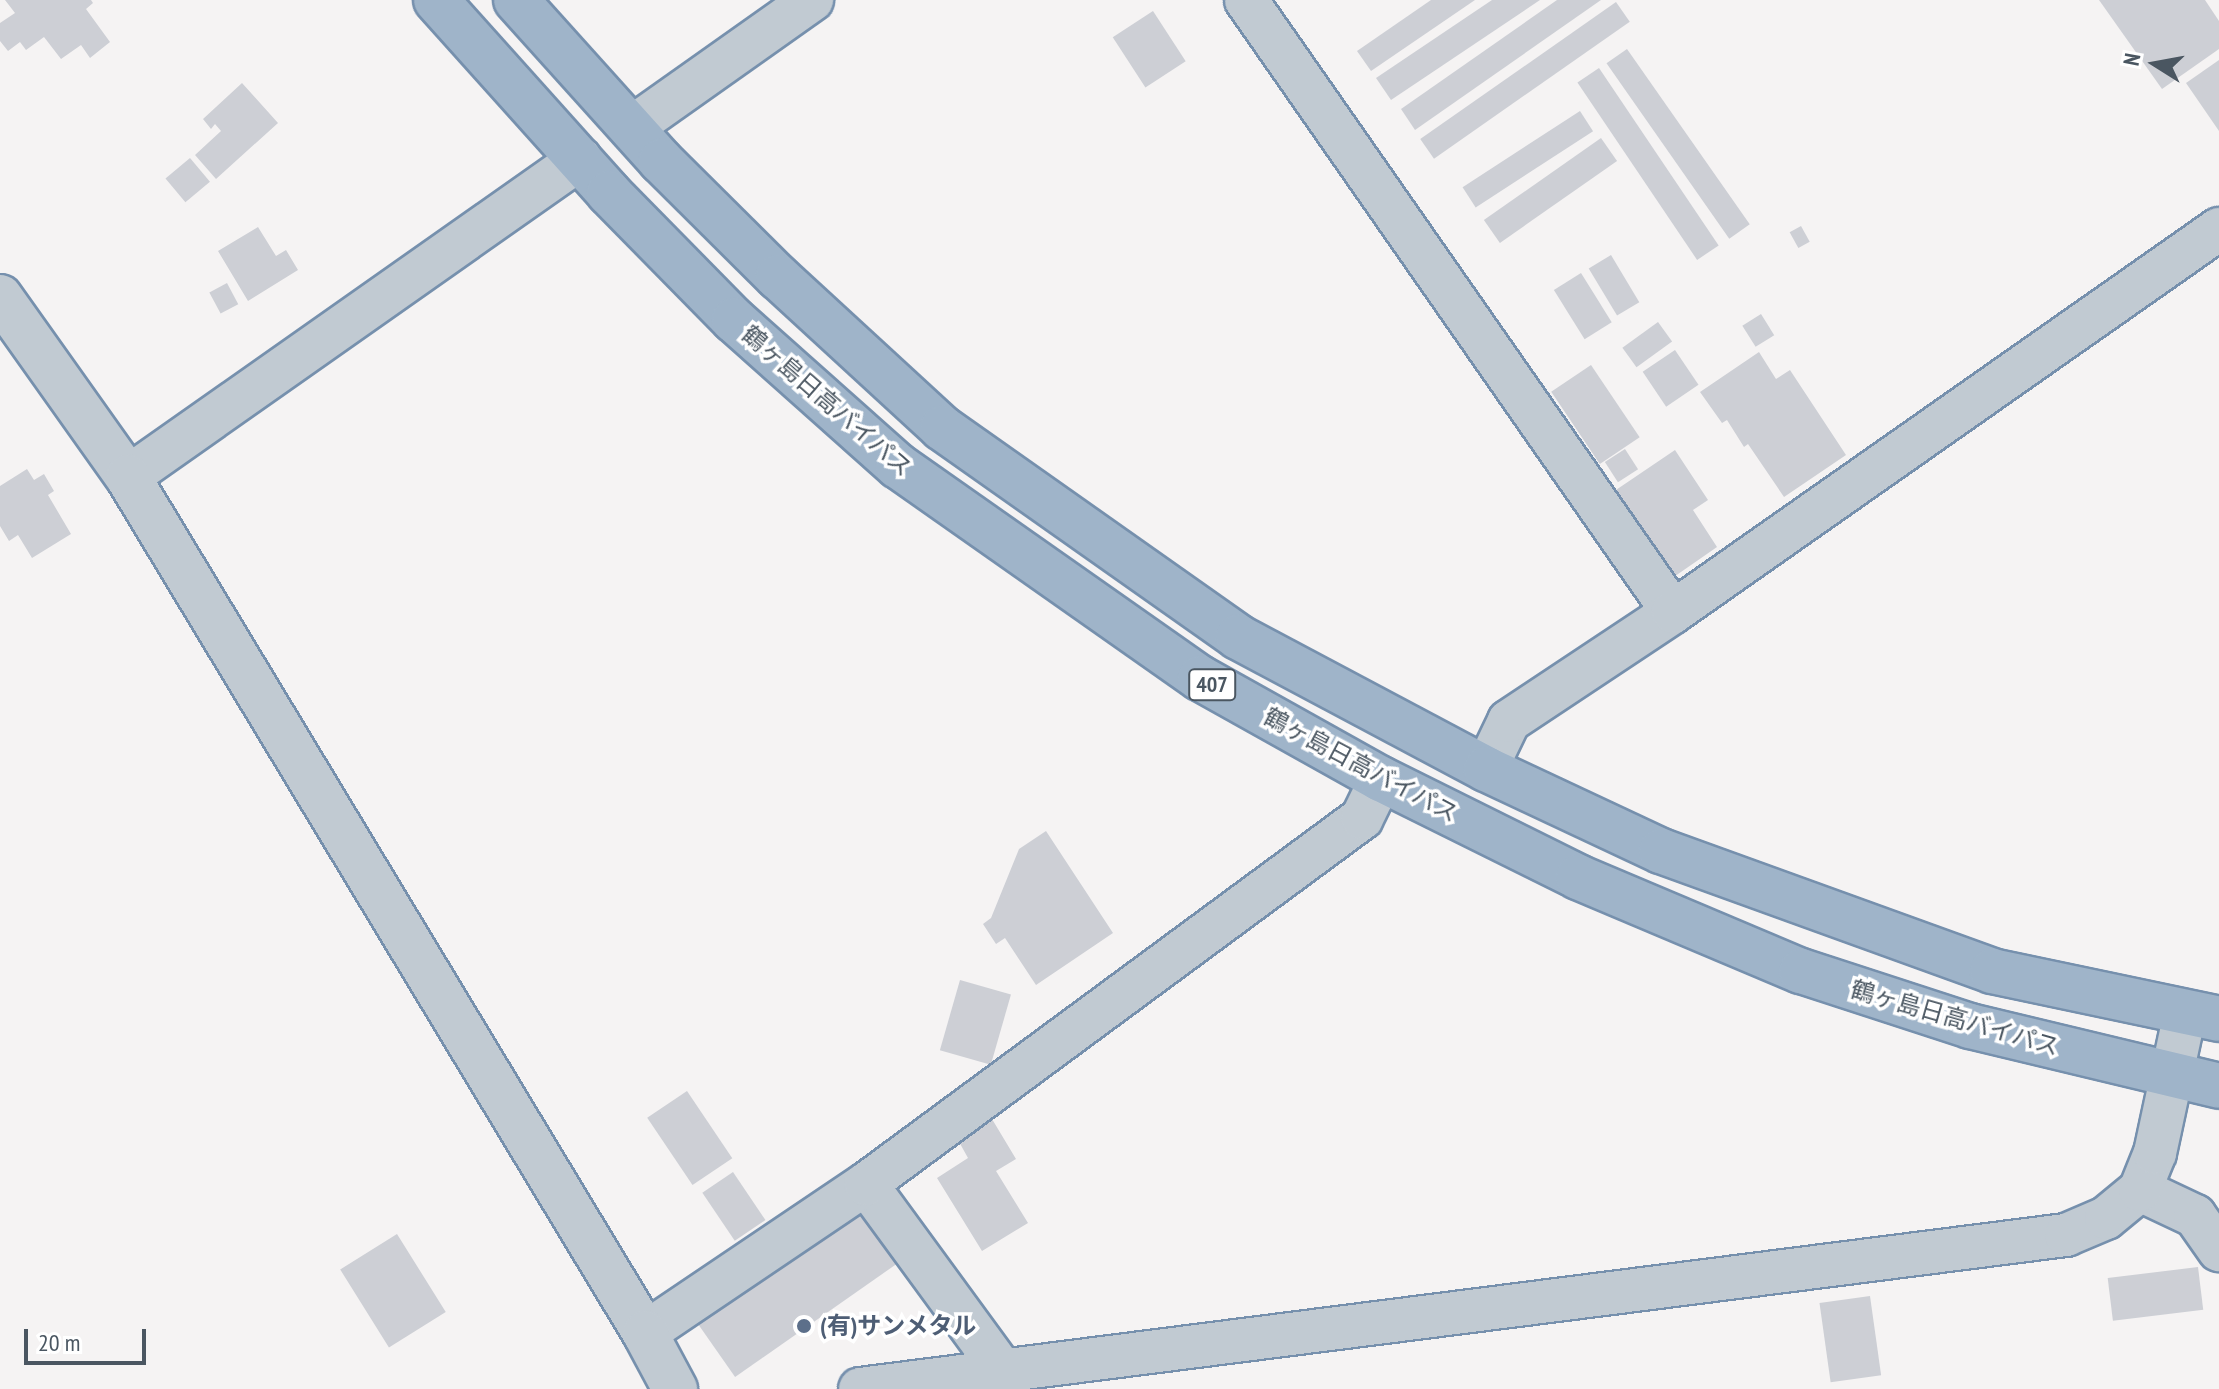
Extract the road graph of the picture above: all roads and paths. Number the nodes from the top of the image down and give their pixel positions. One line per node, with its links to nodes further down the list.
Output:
1 (436, 0): 6 (highway, 鶴ヶ島日高バイパス / 407)
2 (516, 0): 5 (highway, 407)
3 (812, 0): 5 (street)
4 (1246, 0): 10 (street)
5 (631, 128): 11 (highway, 407)
6 (580, 159): 9 (street); 12 (highway, 鶴ヶ島日高バイパス / 407)
7 (2219, 229): 10 (street)
8 (0, 297): 9 (street)
9 (128, 477): 20 (street)
10 (1673, 612): 11 (street)
11 (1486, 769): 13 (highway, 407)
12 (1381, 779): 14 (highway, 鶴ヶ島日高バイパス / 407); 16 (street)
13 (2202, 1016): 14 (street)
14 (2171, 1077): 15 (highway, 鶴ヶ島日高バイパス / 407); 17 (street)
15 (2219, 1086)
16 (866, 1184): 20 (street); 21 (street)
17 (2140, 1190): 18 (street); 21 (street)
18 (2207, 1215): 19 (street)
19 (2219, 1250)
20 (645, 1333): 22 (street)
21 (1002, 1370): 23 (street)
22 (675, 1389)
23 (860, 1389)

